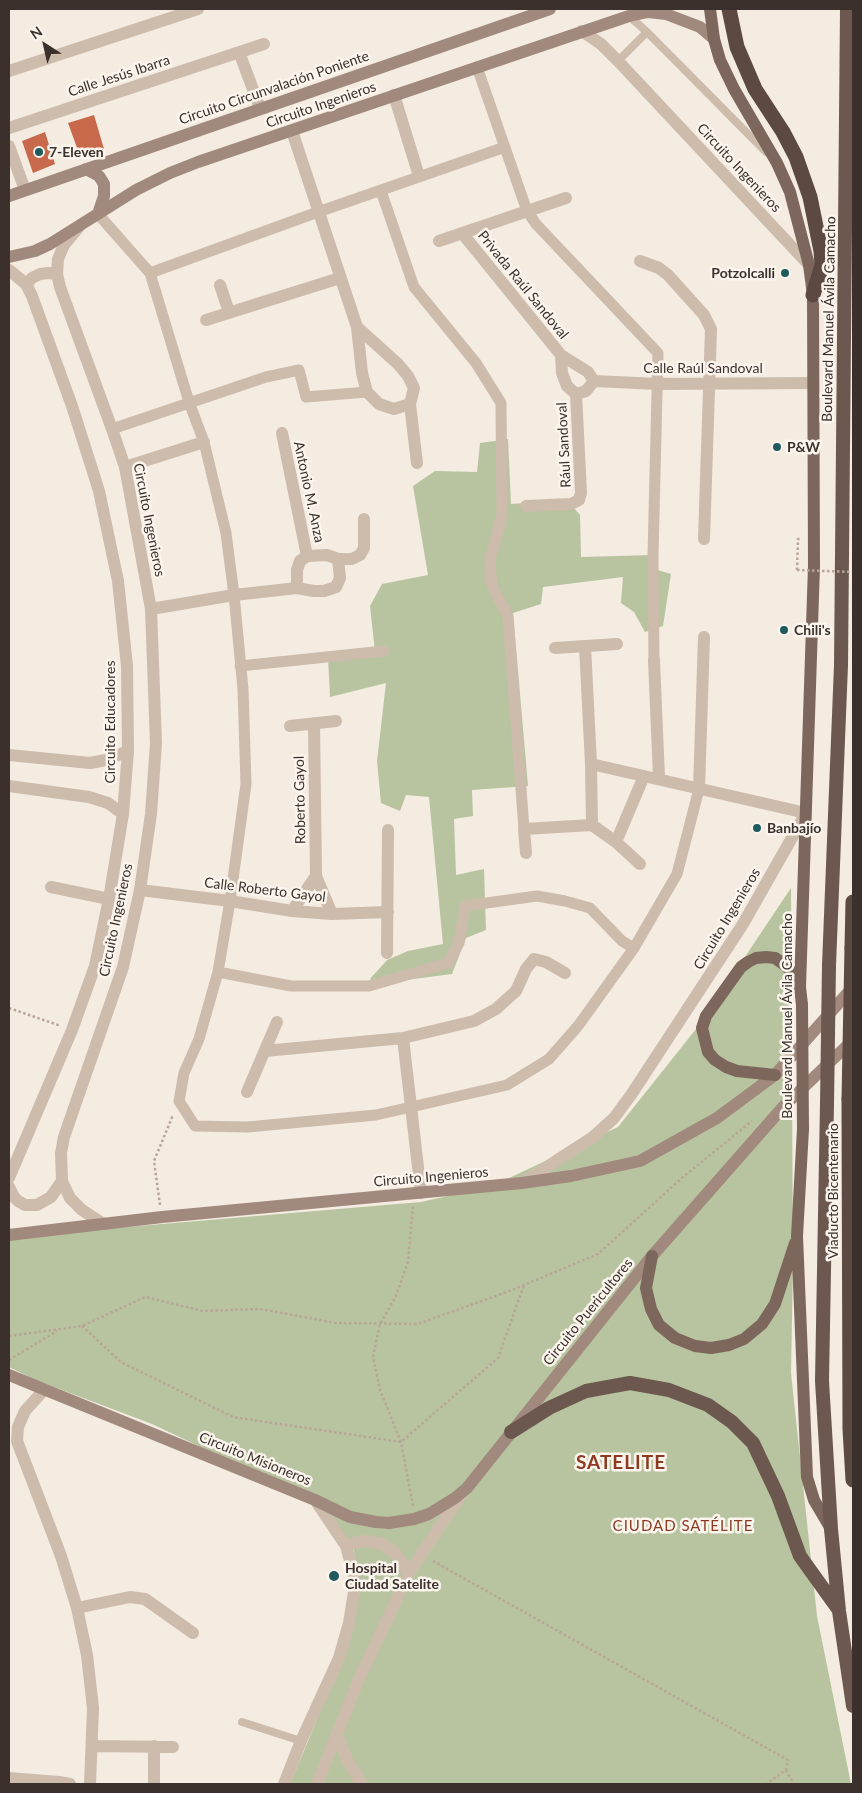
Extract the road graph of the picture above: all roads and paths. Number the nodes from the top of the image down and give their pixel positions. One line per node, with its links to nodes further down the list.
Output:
1 (198, 9): 15 (street)
2 (550, 9): 17 (main road, Circuito Circunvalación Poniente)
3 (710, 9): 10 (main road, Boulevard Manuel Ávila Camacho)
4 (729, 9): 44 (highway)
5 (847, 9): 148 (highway, Boulevard Manuel Ávila Camacho, bridge)
6 (647, 10): 7 (main road, Circuito Ingenieros); 10 (main road, Circuito Ingenieros)
7 (629, 16): 8 (main road, Circuito Ingenieros); 9 (lane, Circuito Ingenieros)
8 (582, 31): 13 (street, Circuito Ingenieros); 14 (main road, Circuito Ingenieros)
9 (646, 32): 13 (lane); 22 (lane, Circuito Ingenieros)
10 (714, 39): 22 (main road, Boulevard Manuel Ávila Camacho)
11 (264, 44): 12 (street, Calle Jesús Ibarra)
12 (240, 52): 17 (street); 18 (street, Calle Jesús Ibarra)
13 (618, 61): 37 (street, Circuito Ingenieros)
14 (477, 68): 16 (main road, Circuito Ingenieros); 21 (street)
15 (9, 72)
16 (394, 96): 19 (main road, Circuito Ingenieros); 24 (street)
17 (260, 108): 23 (main road, Circuito Circunvalación Poniente)
18 (9, 128)
19 (292, 132): 30 (street); 31 (main road, Circuito Ingenieros)
20 (9, 146): 25 (street)
21 (505, 147): 24 (street); 29 (street)
22 (777, 163): 37 (main road, Boulevard Manuel Ávila Camacho)
23 (86, 170): 25 (main road, Circuito Circunvalación Poniente); 31 (main road)
24 (419, 176): 26 (street)
25 (25, 190): 27 (main road, Circuito Circunvalación Poniente)
26 (381, 191): 30 (street); 92 (street)
27 (9, 196)
28 (566, 198): 29 (street, Privada Raúl Sandoval)
29 (527, 211): 33 (street, Privada Raúl Sandoval); 52 (street)
30 (318, 212): 39 (street); 41 (street)
31 (98, 214): 32 (main road, Circuito Ingenieros); 39 (street)
32 (79, 226): 35 (main road, Circuito Ingenieros); 40 (street, Circuito Ingenieros)
33 (462, 234): 34 (street, Privada Raúl Sandoval); 48 (street, Privada Raúl Sandoval)
34 (438, 242)
35 (9, 257)
36 (640, 261): 50 (street)
37 (809, 265): 44 (main road, Boulevard Manuel Ávila Camacho)
38 (9, 270): 42 (street, Circuito Educadores)
39 (150, 273): 55 (street)
40 (57, 274): 42 (street); 57 (street, Circuito Ingenieros)
41 (340, 278): 45 (street); 47 (street)
42 (26, 284): 82 (street, Circuito Educadores)
43 (220, 285): 45 (street)
44 (813, 295): 51 (main road, Boulevard Manuel Ávila Camacho)
45 (229, 312): 46 (street)
46 (206, 320)
47 (357, 327): 53 (street); 56 (street)
48 (561, 356): 49 (street); 54 (street)
49 (594, 381): 52 (street, Calle Raúl Sandoval); 54 (street)
50 (709, 383): 51 (street, Calle Raúl Sandoval); 52 (street, Calle Raúl Sandoval); 64 (street)
51 (813, 383): 89 (main road, Boulevard Manuel Ávila Camacho)
52 (658, 384): 77 (street)
53 (367, 392): 55 (street); 56 (street)
54 (576, 394): 62 (street, Rául Sandoval)
55 (189, 402): 57 (street); 59 (street)
56 (410, 404): 60 (street)
57 (112, 429): 61 (street, Circuito Ingenieros)
58 (282, 433): 66 (street, Antonio M. Anza)
59 (204, 442): 61 (street); 70 (street)
60 (417, 463)
61 (125, 468): 71 (street, Circuito Ingenieros)
62 (526, 506)
63 (364, 519): 67 (street)
64 (704, 539)
65 (798, 539): 68 (path, bridge)
66 (307, 556): 67 (street, Antonio M. Anza); 69 (street)
67 (338, 559): 69 (street)
68 (853, 572)
69 (297, 588): 70 (street)
70 (234, 595): 71 (street); 78 (street)
71 (151, 608): 99 (street, Circuito Ingenieros)
72 (704, 637): 88 (street)
73 (617, 644): 74 (street)
74 (585, 646): 75 (street); 84 (street)
75 (555, 648)
76 (384, 651): 78 (street)
77 (654, 660): 86 (street)
78 (240, 666): 101 (street)
79 (336, 721): 80 (street)
80 (314, 723): 81 (street); 97 (street, Roberto Gayol)
81 (290, 726)
82 (128, 751): 83 (street); 90 (street, Circuito Educadores)
83 (9, 756)
84 (591, 764): 85 (street); 91 (street)
85 (644, 776): 86 (street); 94 (street)
86 (660, 778): 88 (street)
87 (9, 786): 90 (street)
88 (699, 789): 89 (street); 106 (street)
89 (806, 813): 111 (main road, Boulevard Manuel Ávila Camacho); 126 (street, Circuito Ingenieros)
90 (123, 814): 100 (street, Circuito Educadores)
91 (592, 825): 92 (street); 94 (street)
92 (524, 829): 95 (street)
93 (388, 830): 104 (street)
94 (616, 842): 96 (street)
95 (526, 853)
96 (640, 864)
97 (316, 876): 103 (street); 105 (street, Roberto Gayol)
98 (52, 886): 100 (street)
99 (140, 890): 101 (street, Calle Roberto Gayol); 125 (street, Circuito Ingenieros)
100 (109, 899): 115 (street, Circuito Educadores)
101 (230, 901): 103 (street, Calle Roberto Gayol); 109 (street)
102 (853, 902): 107 (highway, Viaducto Bicentenario)
103 (292, 911): 105 (street, Calle Roberto Gayol)
104 (388, 912): 105 (street, Calle Roberto Gayol); 108 (street)
105 (332, 914)
106 (634, 948): 109 (street); 122 (street)
107 (852, 948): 144 (highway, Viaducto Bicentenario, bridge)
108 (387, 953)
109 (218, 972): 121 (street)
110 (565, 973): 116 (street)
111 (800, 987): 119 (main road); 132 (main road, Boulevard Manuel Ávila Camacho, bridge)
112 (853, 987): 119 (main road, Circuito Ingenieros)
113 (9, 1008): 115 (path)
114 (277, 1022): 118 (street)
115 (72, 1030): 124 (street, Circuito Educadores)
116 (403, 1038): 118 (street); 122 (street)
117 (853, 1040): 133 (main road, Circuito Puericultores)
118 (265, 1051): 120 (street)
119 (775, 1075): 126 (main road, Circuito Ingenieros)
120 (247, 1092)
121 (179, 1101): 122 (street); 129 (path)
122 (410, 1108): 128 (street)
123 (752, 1121): 134 (path)
124 (9, 1178)
125 (62, 1181): 127 (street); 130 (street, Circuito Ingenieros)
126 (522, 1183): 128 (main road, Circuito Ingenieros)
127 (9, 1187)
128 (417, 1193): 129 (main road, Circuito Ingenieros); 135 (path)
129 (162, 1217): 130 (main road, Circuito Ingenieros)
130 (102, 1223): 131 (main road)
131 (9, 1235)
132 (797, 1236): 133 (main road); 148 (main road, Boulevard Manuel Ávila Camacho)
133 (652, 1256): 142 (main road, Circuito Puericultores)
134 (524, 1285): 135 (path); 143 (path)
135 (380, 1324): 136 (path); 143 (path)
136 (82, 1326): 137 (path); 143 (path)
137 (59, 1330): 138 (path); 139 (path)
138 (9, 1336)
139 (9, 1360)
140 (9, 1375): 141 (main road, Circuito Misioneros)
141 (44, 1390): 146 (main road, Circuito Misioneros); 152 (street)
142 (511, 1432): 145 (main road, Circuito Puericultores); 153 (highway)
143 (400, 1442): 147 (path)
144 (853, 1480)
145 (467, 1488): 147 (main road, Circuito Puericultores); 150 (street)
146 (314, 1500): 147 (main road, Circuito Puericultores); 149 (street, Circuito Misioneros)
147 (414, 1519)
148 (831, 1529): 153 (highway, Boulevard Manuel Ávila Camacho)
149 (346, 1546): 151 (street); 158 (street, Circuito Misioneros)
150 (420, 1554): 151 (street); 162 (path)
151 (409, 1573): 157 (street)
152 (77, 1608): 154 (street); 159 (street)
153 (839, 1611): 155 (highway, Boulevard Manuel Ávila Camacho)
154 (193, 1633)
155 (853, 1706)
156 (242, 1722): 158 (lane)
157 (337, 1734): 164 (street); 169 (street)
158 (301, 1741): 168 (street, Circuito Misioneros)
159 (92, 1746): 160 (street); 166 (street)
160 (154, 1746): 161 (street); 167 (street)
161 (172, 1747)
162 (786, 1770): 170 (path); 171 (path)
163 (9, 1778): 165 (street)
164 (356, 1782)
165 (70, 1784)
166 (90, 1784)
167 (154, 1784)
168 (284, 1784)
169 (318, 1784)
170 (766, 1784)
171 (794, 1784)

